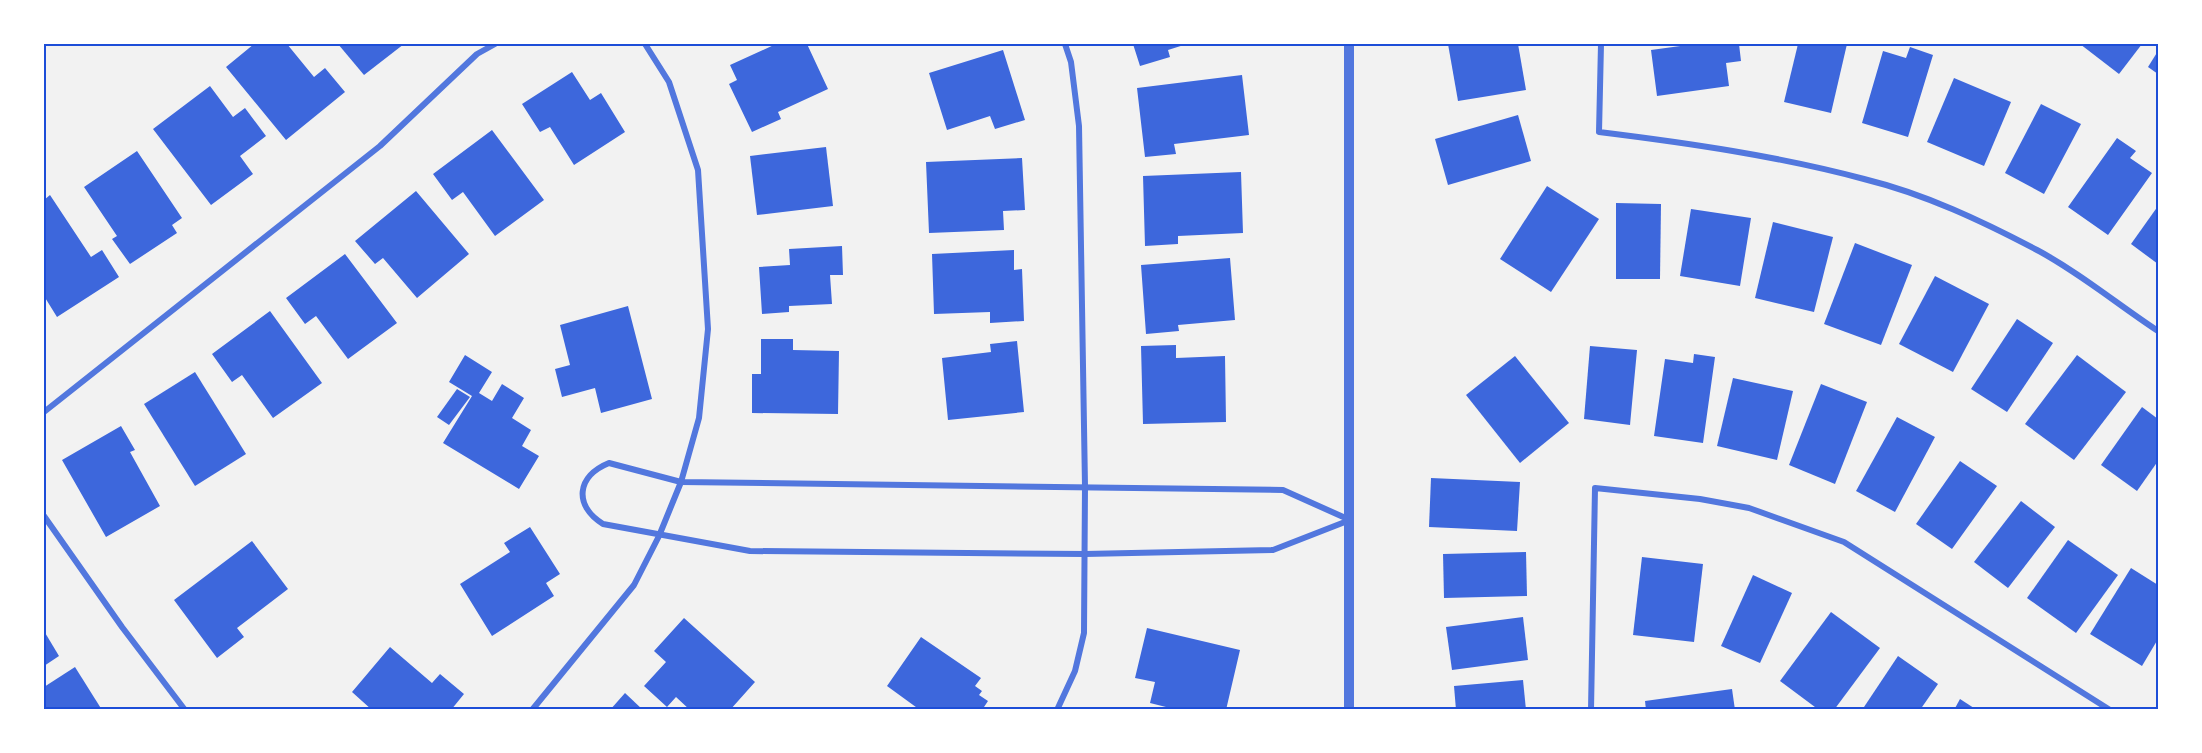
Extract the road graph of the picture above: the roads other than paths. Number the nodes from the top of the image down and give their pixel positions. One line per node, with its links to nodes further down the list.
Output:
1 (495, 44): 7 (street)
2 (645, 44): 8 (street)
3 (1065, 44): 9 (street)
4 (1349, 44): 11 (street)
5 (1601, 44): 6 (street)
6 (2158, 331)
7 (44, 412)
8 (681, 482): 9 (street); 12 (street); 12 (street)
9 (1085, 486): 11 (street); 13 (street)
10 (44, 516): 14 (street)
11 (1350, 520): 13 (street); 17 (street)
12 (659, 536): 13 (street); 15 (street)
13 (1086, 554): 16 (street)
14 (185, 710)
15 (532, 710)
16 (1057, 710)
17 (1349, 710)
18 (1591, 710): 19 (street)
19 (2110, 710)

